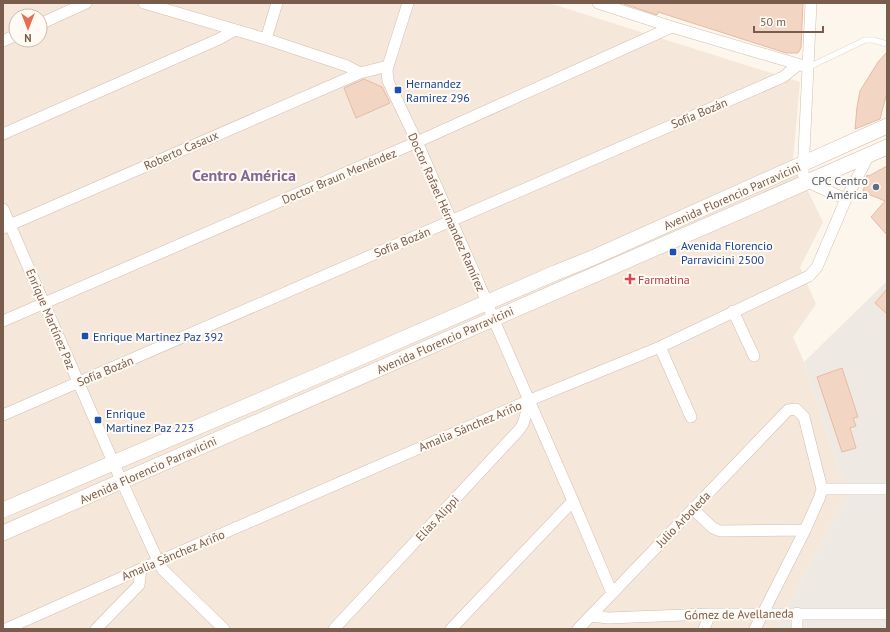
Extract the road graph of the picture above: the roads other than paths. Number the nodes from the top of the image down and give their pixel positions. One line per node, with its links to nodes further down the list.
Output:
1 (86, 3): 7 (street)
2 (144, 3): 9 (street)
3 (276, 3): 10 (street)
4 (408, 3): 12 (street)
5 (598, 3): 8 (street)
6 (811, 3): 13 (street)
7 (48, 20)
8 (672, 27): 13 (street); 17 (street, Doctor Braun Menéndez)
9 (235, 30): 10 (street); 16 (street)
10 (266, 39): 14 (street)
11 (887, 44): 13 (lane)
12 (388, 66): 14 (street); 17 (street, Doctor Rafael Hérnandez Ramírez)
13 (803, 66): 20 (street); 24 (street, Sofía Bozán)
14 (360, 73): 25 (street, Roberto Casaux)
15 (887, 126): 20 (main road, Avenida Florencio Parravicini)
16 (3, 134)
17 (417, 142): 24 (street, Doctor Rafael Hérnandez Ramírez); 27 (street, Doctor Braun Menéndez)
18 (887, 146): 19 (main road, Avenida Florencio Parravicini)
19 (870, 155): 21 (main road, Avenida Florencio Parravicini); 22 (street, Amalia Sánchez Ariño)
20 (802, 164): 21 (street); 26 (main road, Avenida Florencio Parravicini)
21 (806, 182): 22 (street); 29 (main road, Avenida Florencio Parravicini)
22 (846, 199): 28 (street, Amalia Sánchez Ariño)
23 (3, 210): 25 (street, Enrique Martínez Paz)
24 (451, 220): 26 (street, Doctor Rafael Hérnandez Ramírez); 33 (street, Sofía Bozán)
25 (6, 227): 27 (street, Enrique Martínez Paz)
26 (487, 302): 29 (street, Doctor Rafael Hérnandez Ramírez); 37 (main road, Avenida Florencio Parravicini)
27 (44, 303): 30 (street, Doctor Braun Menéndez); 33 (street, Enrique Martínez Paz)
28 (733, 311): 31 (street, Amalia Sánchez Ariño); 32 (street)
29 (493, 318): 34 (street, Doctor Rafael Hérnandez Ramírez); 38 (main road, Avenida Florencio Parravicini)
30 (3, 321)
31 (660, 347): 34 (street, Amalia Sánchez Ariño); 36 (street)
32 (754, 356)
33 (78, 382): 35 (street, Sofía Bozán); 37 (street, Enrique Martínez Paz)
34 (530, 400): 41 (street, Doctor Rafael Hérnandez Ramírez); 46 (street, Amalia Sánchez Ariño); 57 (street, Elías Alippi)
35 (3, 415)
36 (691, 417)
37 (113, 462): 38 (street, Enrique Martínez Paz); 43 (main road, Avenida Florencio Parravicini)
38 (121, 482): 45 (main road, Avenida Florencio Parravicini); 46 (street, Enrique Martínez Paz)
39 (887, 488): 40 (street)
40 (822, 489): 42 (street, Julio Arboleda); 44 (street)
41 (573, 501): 48 (street, Doctor Rafael Hérnandez Ramírez); 58 (street)
42 (693, 509): 44 (street); 48 (street, Julio Arboleda)
43 (3, 510)
44 (805, 530): 51 (street)
45 (3, 533)
46 (158, 562): 47 (street, Amalia Sánchez Ariño); 54 (street, Enrique Martínez Paz)
47 (141, 569): 55 (street, Amalia Sánchez Ariño); 56 (street)
48 (612, 593): 53 (street, Julio Arboleda)
49 (797, 613): 51 (street, Gómez de Avellaneda); 52 (street, Gómez de Avellaneda); 62 (street)
50 (710, 614): 51 (street, Gómez de Avellaneda); 53 (street, Gómez de Avellaneda); 60 (street)
51 (762, 614): 61 (street)
52 (887, 614)
53 (591, 616): 59 (street, Julio Arboleda)
54 (218, 627)
55 (6, 629)
56 (96, 629)
57 (334, 629)
58 (451, 629)
59 (578, 629)
60 (704, 629)
61 (755, 629)
62 (797, 629)

